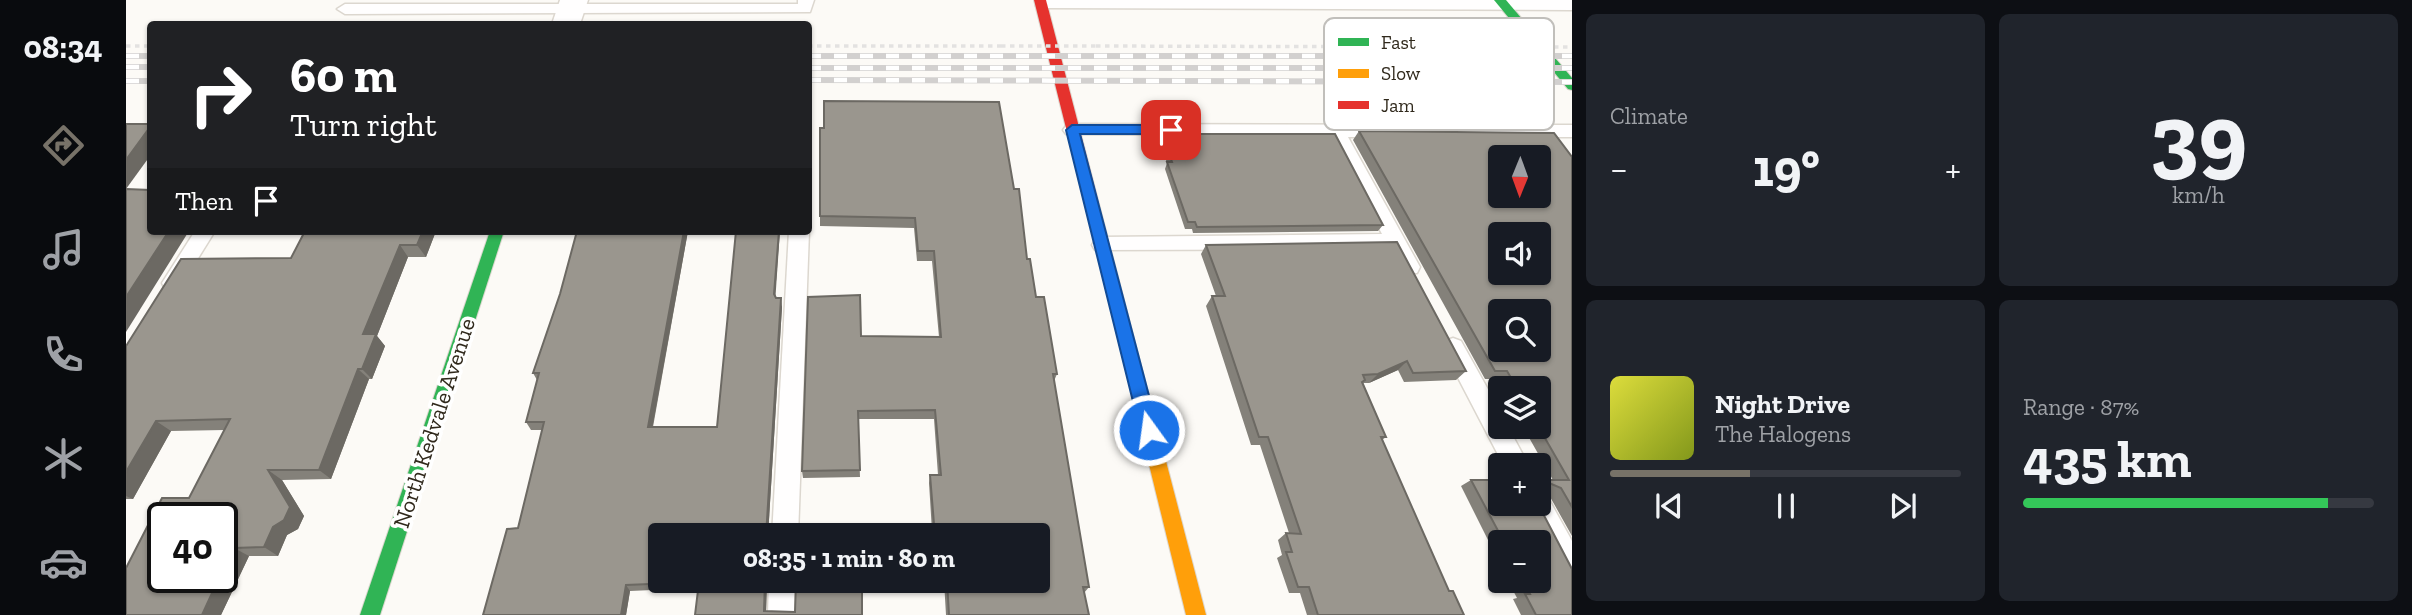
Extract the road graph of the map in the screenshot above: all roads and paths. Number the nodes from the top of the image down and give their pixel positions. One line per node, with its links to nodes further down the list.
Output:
1 (350, 0): 7 (lane)
2 (806, 0): 7 (lane)
3 (1040, 2): 4 (lane); 17 (street)
4 (1266, 2): 5 (lane)
5 (1502, 2): 6 (lane); 8 (street)
6 (1572, 5)
7 (570, 11)
8 (1515, 18)
9 (126, 46): 10 (path)
10 (147, 46)
11 (812, 46): 12 (path, bridge)
12 (1324, 47)
13 (1554, 47): 14 (path, bridge)
14 (1572, 47)
15 (1554, 64): 16 (street)
16 (1572, 86)
17 (1072, 130): 18 (lane); 24 (street)
18 (1336, 130): 19 (lane); 23 (lane)
19 (1572, 131)
20 (202, 235): 26 (lane)
21 (497, 235): 33 (street, North Kedvale Avenue)
22 (799, 235): 30 (lane)
23 (1396, 241): 24 (lane); 25 (lane)
24 (1102, 245): 35 (street)
25 (1421, 288)
26 (162, 299)
27 (1440, 324): 28 (lane)
28 (1510, 453)
29 (1544, 516): 31 (lane)
30 (786, 523)
31 (1572, 567)
32 (782, 593): 34 (lane)
33 (370, 615)
34 (781, 615)
35 (1196, 615)

